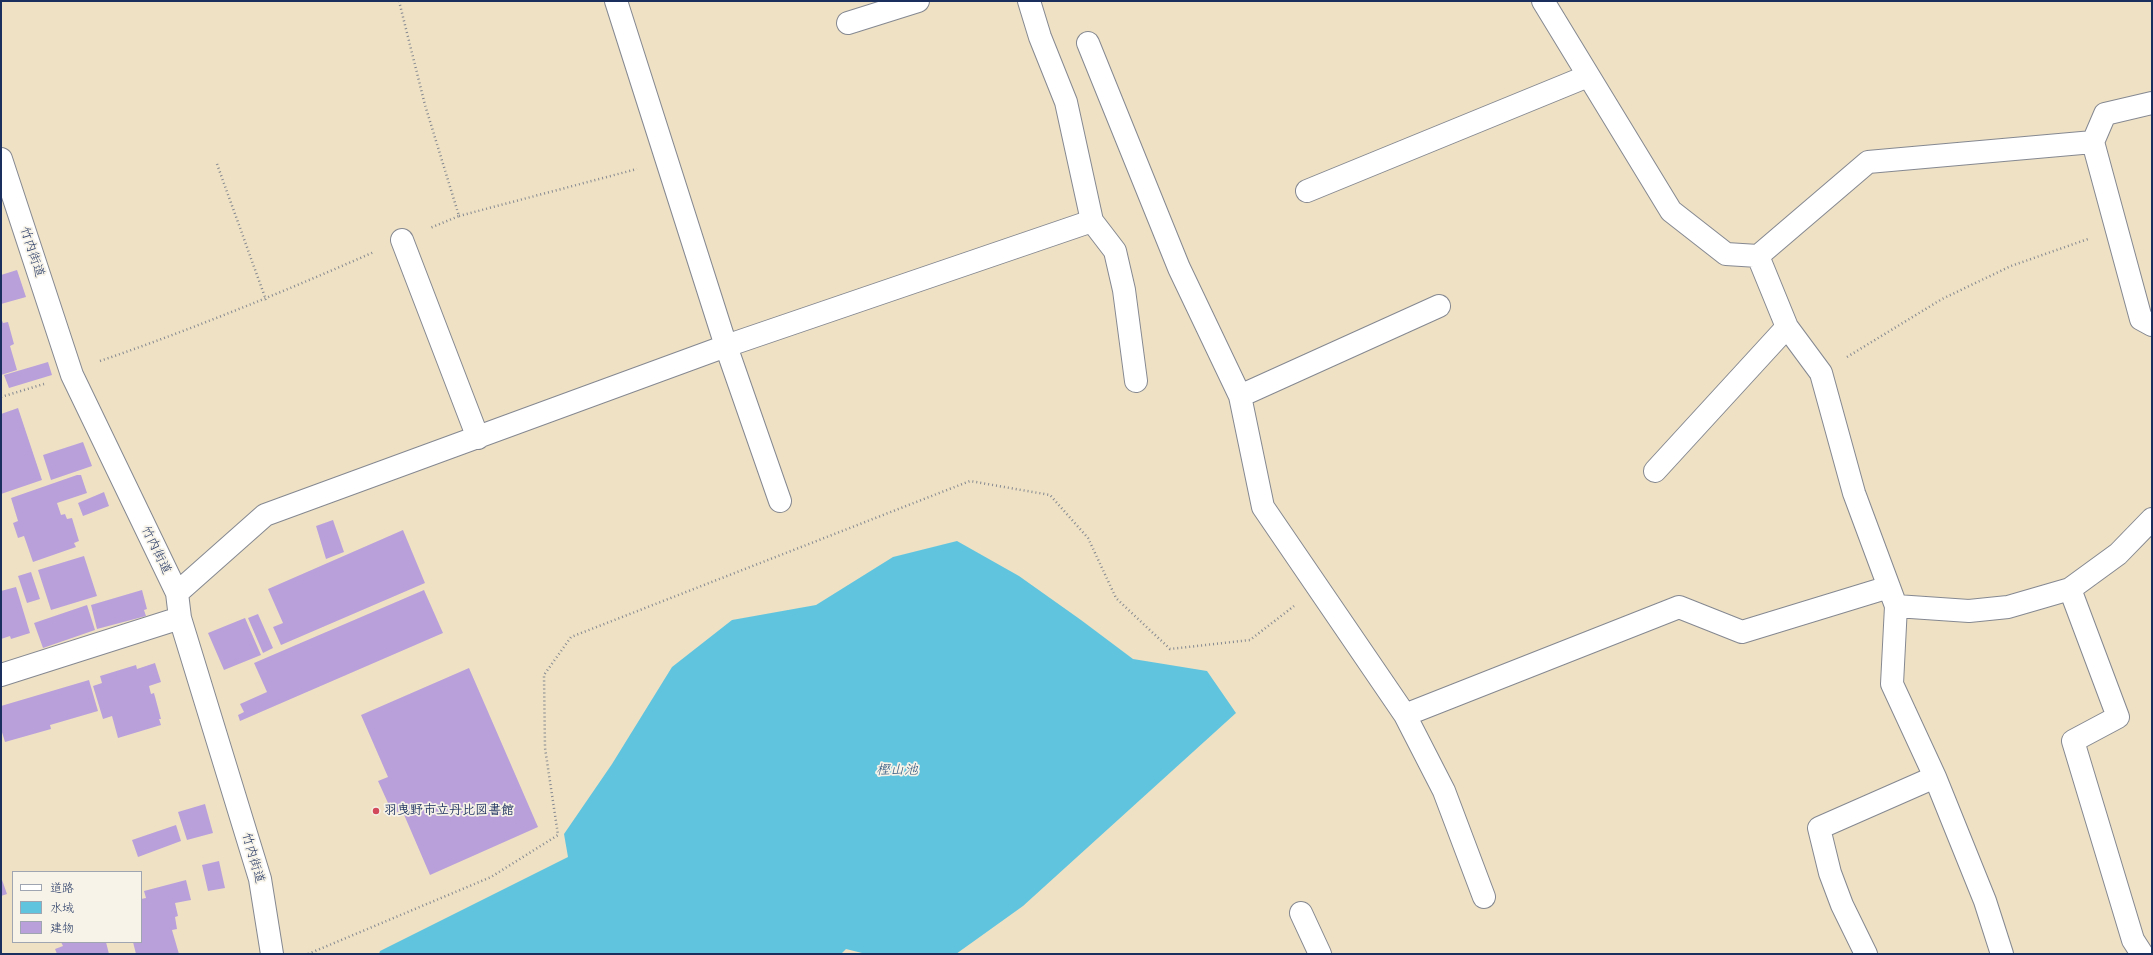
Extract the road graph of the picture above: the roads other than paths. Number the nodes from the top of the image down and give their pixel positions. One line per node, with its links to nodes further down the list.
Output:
1 (616, 1): 18 (street)
2 (918, 1): 5 (street)
3 (1029, 1): 12 (street)
4 (1543, 1): 7 (street)
5 (848, 23)
6 (1088, 43): 20 (street)
7 (1588, 76): 11 (street); 14 (street)
8 (2152, 104): 9 (street)
9 (2093, 142): 14 (street); 16 (street)
10 (1, 159): 26 (street, 竹内街道)
11 (1307, 191)
12 (1092, 221): 18 (street); 19 (street)
13 (402, 240): 21 (street)
14 (1758, 256): 17 (street)
15 (1439, 306): 20 (street)
16 (2152, 325)
17 (1788, 327): 22 (street); 27 (street)
18 (726, 346): 21 (street); 23 (street)
19 (1136, 381)
20 (1240, 396): 30 (street)
21 (478, 438): 26 (street)
22 (1655, 471)
23 (780, 502)
24 (2152, 519): 25 (street)
25 (2070, 589): 27 (street); 38 (street)
26 (177, 593): 28 (street, 竹内街道)
27 (1892, 597): 30 (street); 31 (street)
28 (180, 618): 29 (street); 34 (street, 竹内街道)
29 (1, 675)
30 (1405, 716): 32 (street)
31 (1936, 777): 36 (street); 37 (street)
32 (1484, 898)
33 (1302, 913): 35 (street)
34 (272, 954)
35 (1320, 954)
36 (1866, 954)
37 (2002, 954)
38 (2142, 954)

